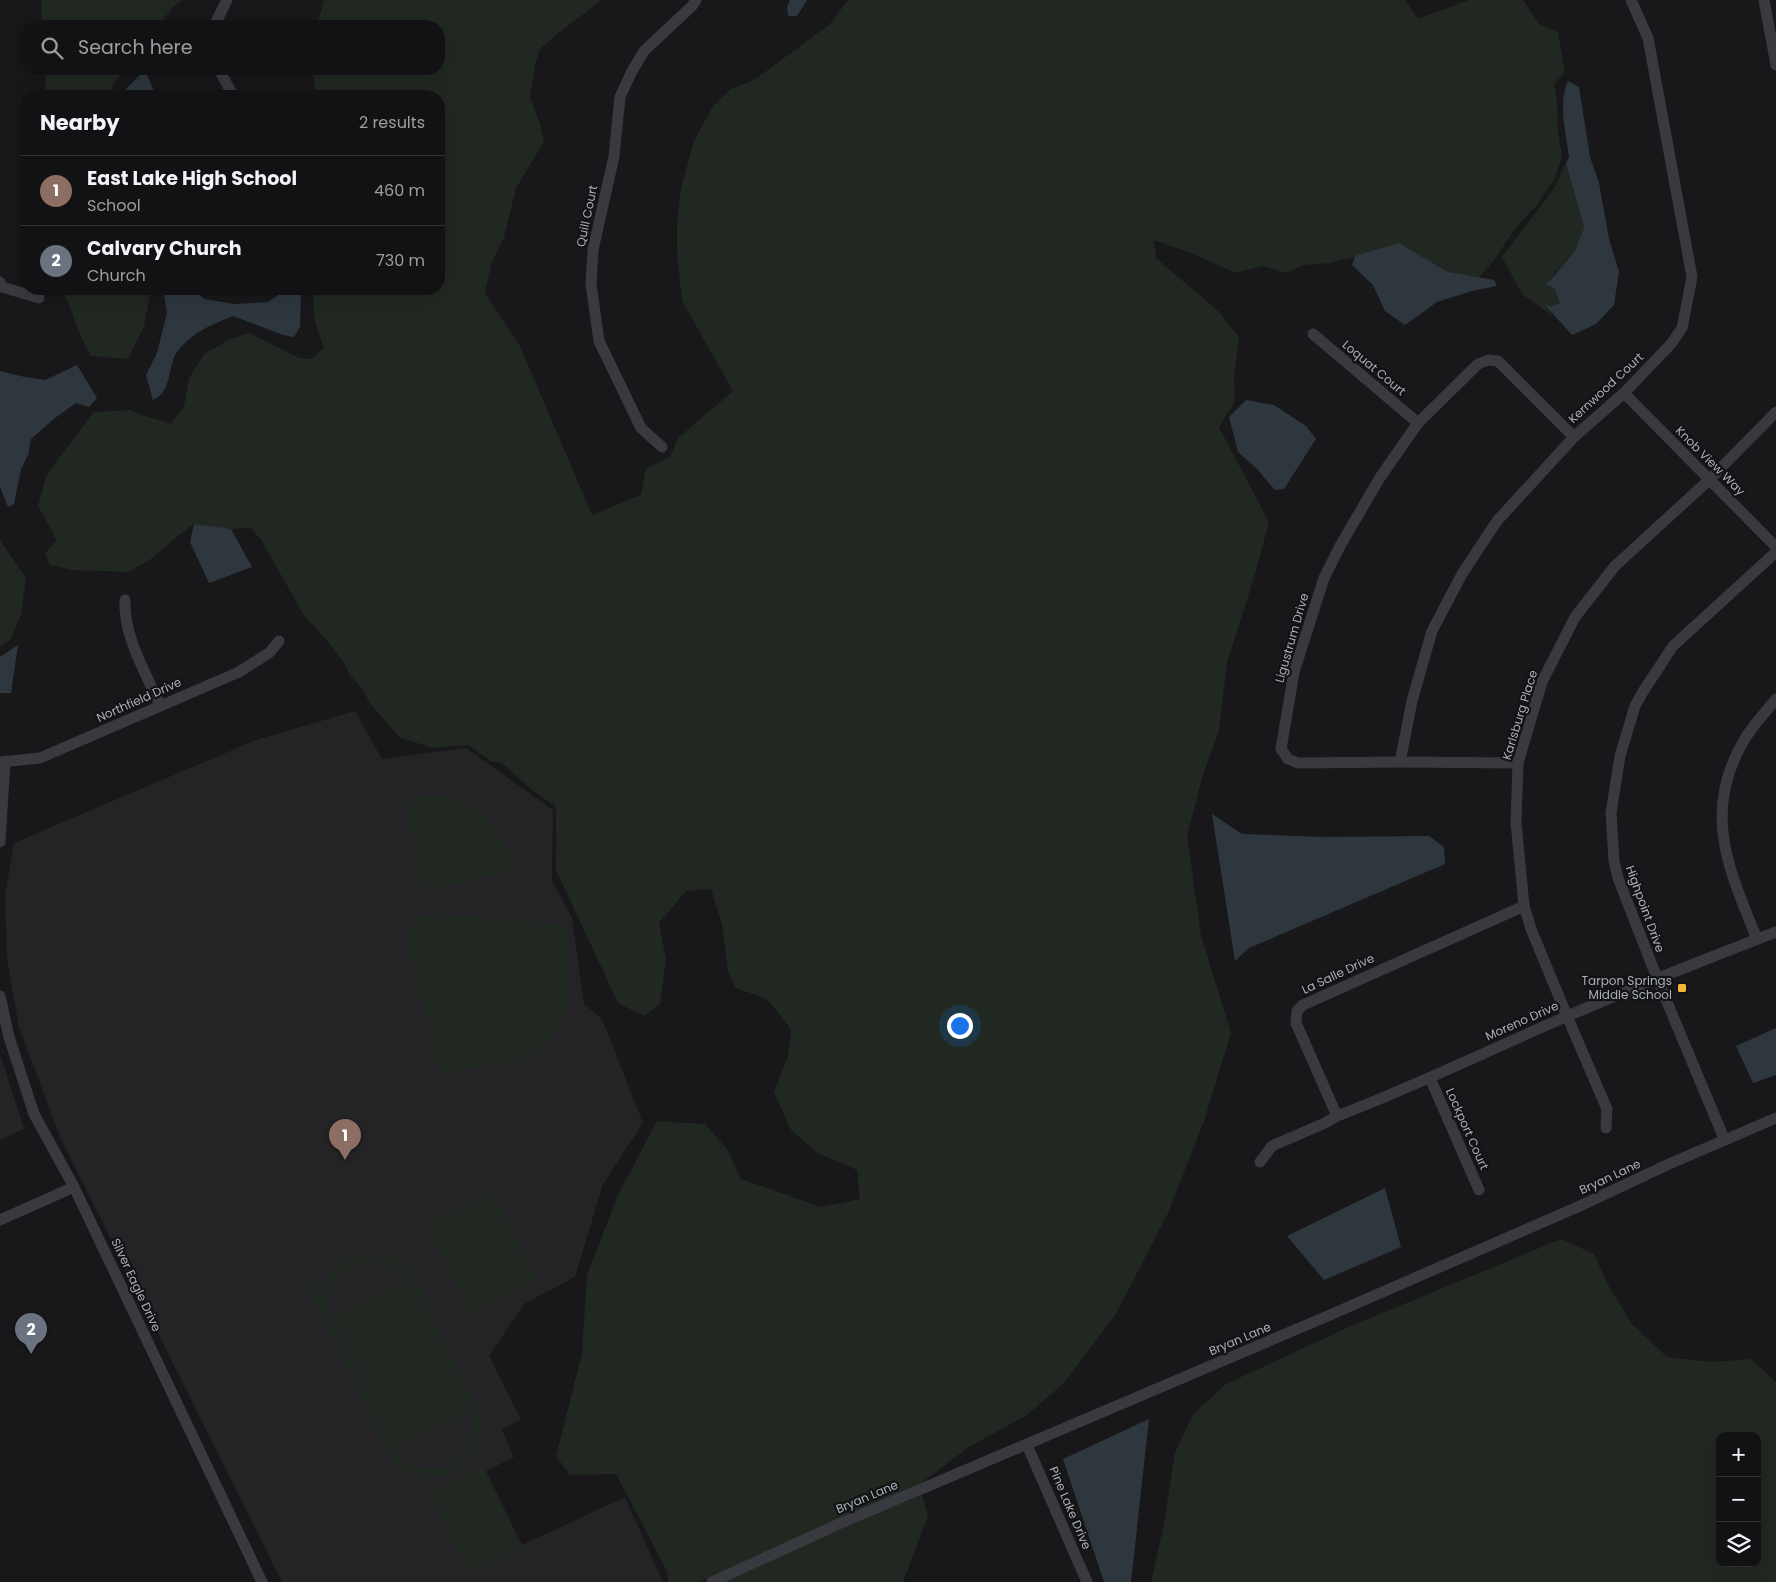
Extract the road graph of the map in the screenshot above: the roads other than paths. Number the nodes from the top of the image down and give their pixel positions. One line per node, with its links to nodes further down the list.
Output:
1 (227, 0): 5 (street)
2 (696, 0): 18 (street, Quill Court)
3 (1631, 0): 14 (street, Kernwood Court)
4 (1764, 0): 6 (street)
5 (217, 20)
6 (1776, 64)
7 (222, 75): 8 (street)
8 (230, 90)
9 (0, 282): 10 (street)
10 (20, 292)
11 (30, 295): 12 (street)
12 (40, 298)
13 (1313, 334): 16 (street, Loquat Court)
14 (1624, 393): 17 (street, Kernwood Court); 19 (street, Knob View Way)
15 (1776, 412): 19 (street, Karlsburg Place)
16 (1418, 423): 17 (street, Ligustrum Drive); 27 (street, Ligustrum Drive)
17 (1574, 437): 27 (street, Kernwood Court)
18 (662, 447)
19 (1709, 480): 20 (street, Knob View Way); 28 (street, Karlsburg Place)
20 (1776, 547)
21 (1776, 552): 33 (street, Highpoint Drive)
22 (125, 600): 25 (street)
23 (279, 641): 25 (street, Northfield Drive)
24 (1776, 699): 32 (street)
25 (160, 705): 26 (street, Northfield Drive)
26 (2, 762): 29 (street)
27 (1400, 762): 28 (street, Ligustrum Drive)
28 (1518, 763): 30 (street, Karlsburg Place)
29 (0, 842)
30 (1524, 906): 35 (street, Karlsburg Place); 37 (street, La Salle Drive)
31 (1776, 932): 32 (street, Moreno Drive)
32 (1757, 939): 33 (street, Moreno Drive)
33 (1656, 978): 35 (street, Moreno Drive); 40 (street, Highpoint Drive)
34 (0, 996): 42 (street, Silver Eagle Drive)
35 (1567, 1016): 36 (street, Moreno Drive); 39 (street, Karlsburg Place)
36 (1430, 1078): 37 (street, Moreno Drive); 43 (street, Lockport Court)
37 (1337, 1116): 41 (street)
38 (1776, 1118): 40 (street, Bryan Lane)
39 (1606, 1128)
40 (1726, 1139): 45 (street, Bryan Lane)
41 (1260, 1162)
42 (74, 1187): 44 (street); 46 (street, Silver Eagle Drive)
43 (1479, 1190)
44 (0, 1220)
45 (1027, 1445): 47 (street, Bryan Lane); 48 (street, Pine Lake Drive)
46 (262, 1582)
47 (712, 1582)
48 (1086, 1582)

